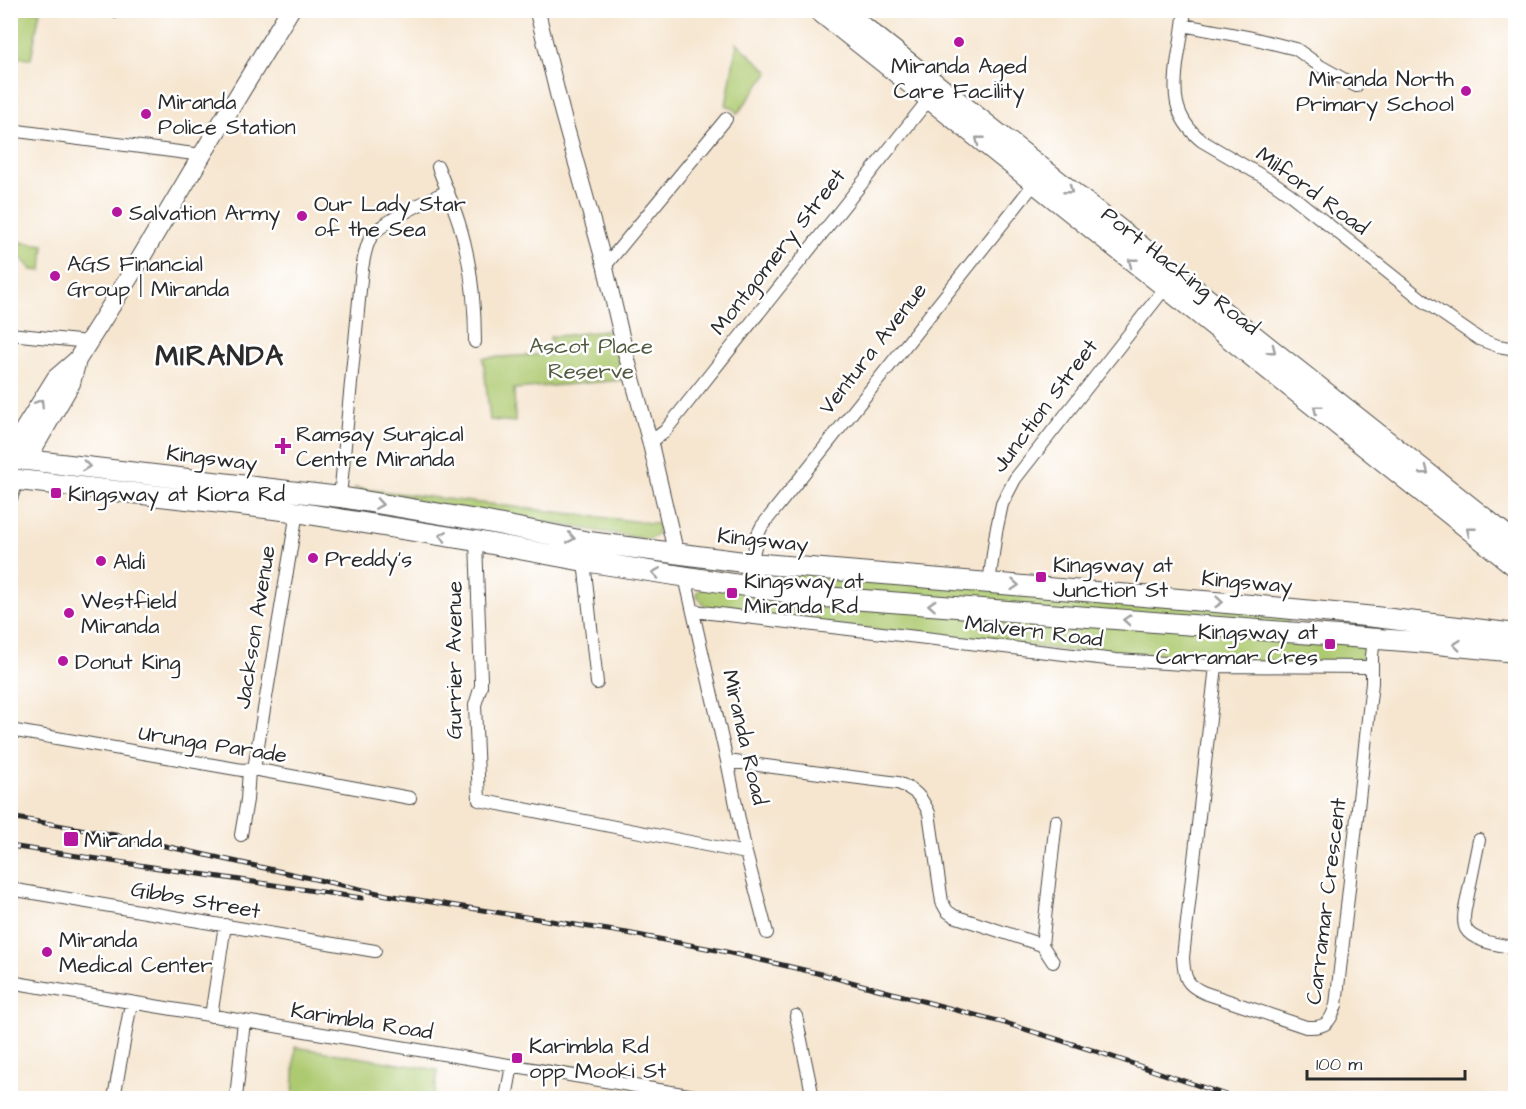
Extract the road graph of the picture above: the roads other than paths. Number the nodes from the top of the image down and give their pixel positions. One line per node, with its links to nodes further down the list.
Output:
1 (290, 10): 11 (main road)
2 (537, 10): 15 (street)
3 (818, 10): 8 (main road, Port Hacking Road)
4 (842, 10): 8 (main road, Port Hacking Road)
5 (1185, 10): 6 (street, Milford Road)
6 (1183, 25): 7 (street); 20 (street, Milford Road)
7 (1356, 86)
8 (934, 93): 13 (main road, Port Hacking Road); 21 (street, Montgomery Street)
9 (726, 119): 15 (street)
10 (10, 130): 11 (street)
11 (202, 155): 18 (main road)
12 (438, 167): 14 (street)
13 (1039, 177): 16 (main road, Port Hacking Road); 32 (street, Ventura Avenue)
14 (447, 190): 19 (street); 25 (street)
15 (605, 266): 21 (street)
16 (1170, 281): 29 (main road, Port Hacking Road, one-way to 29); 33 (main road, Port Hacking Road, one-way to 16); 35 (street, Junction Street)
17 (10, 334): 18 (street)
18 (88, 342): 22 (main road)
19 (475, 342)
20 (1515, 349)
21 (650, 442): 30 (street)
22 (16, 456): 23 (main road); 24 (main road, Kingsway, one-way to 24)
23 (12, 485): 26 (main road, Kingsway)
24 (301, 492): 25 (main road, Kingsway); 26 (main road, Jackson Avenue)
25 (340, 497): 27 (main road, Kingsway, one-way to 27)
26 (297, 512): 28 (main road, Kingsway, one-way to 26); 46 (street, Jackson Avenue)
27 (477, 520): 28 (main road, Gurrier Avenue); 30 (main road, Kingsway, one-way to 30)
28 (476, 541): 31 (main road, Kingsway); 51 (street, Gurrier Avenue)
29 (1515, 543)
30 (676, 553): 32 (main road, Kingsway); 34 (main road, Miranda Road)
31 (584, 561): 34 (main road, Kingsway, one-way to 31); 43 (street)
32 (751, 563): 35 (main road, Kingsway)
33 (1515, 567)
34 (685, 577): 36 (street, Miranda Road); 39 (main road, Kingsway, one-way to 34)
35 (990, 583): 37 (main road, Kingsway, one-way to 37)
36 (693, 611): 41 (street, Malvern Road); 45 (street, Miranda Road)
37 (1375, 617): 38 (main road, Kingsway); 39 (main road)
38 (1515, 634)
39 (1374, 638): 40 (main road, Kingsway, one-way to 39); 42 (street, Carramar Crescent)
40 (1515, 652)
41 (1216, 666): 42 (street, Malvern Road); 42 (street, Carramar Crescent)
42 (1372, 668)
43 (597, 683)
44 (10, 730): 46 (street, Urunga Parade)
45 (727, 761): 51 (street, Miranda Road); 55 (street)
46 (251, 770): 47 (street, Urunga Parade); 49 (street, Jackson Avenue)
47 (410, 798)
48 (1056, 821): 55 (street)
49 (241, 835)
50 (1479, 840): 56 (street)
51 (746, 853): 54 (street, Miranda Road)
52 (10, 889): 53 (street, Gibbs Street)
53 (225, 925): 57 (street, Gibbs Street); 61 (street)
54 (767, 933)
55 (1042, 945): 58 (street)
56 (1515, 948)
57 (375, 951)
58 (1053, 962)
59 (10, 982): 60 (street, Karimbla Road)
60 (131, 1003): 61 (street, Karimbla Road); 66 (street)
61 (211, 1016): 63 (street, Karimbla Road)
62 (796, 1016): 70 (street)
63 (244, 1022): 64 (street, Karimbla Road); 67 (street)
64 (512, 1065): 65 (street, Karimbla Road); 68 (street)
65 (672, 1096): 69 (street, Karimbla Road)
66 (114, 1098)
67 (236, 1098)
68 (506, 1098)
69 (707, 1098)
70 (813, 1098)

